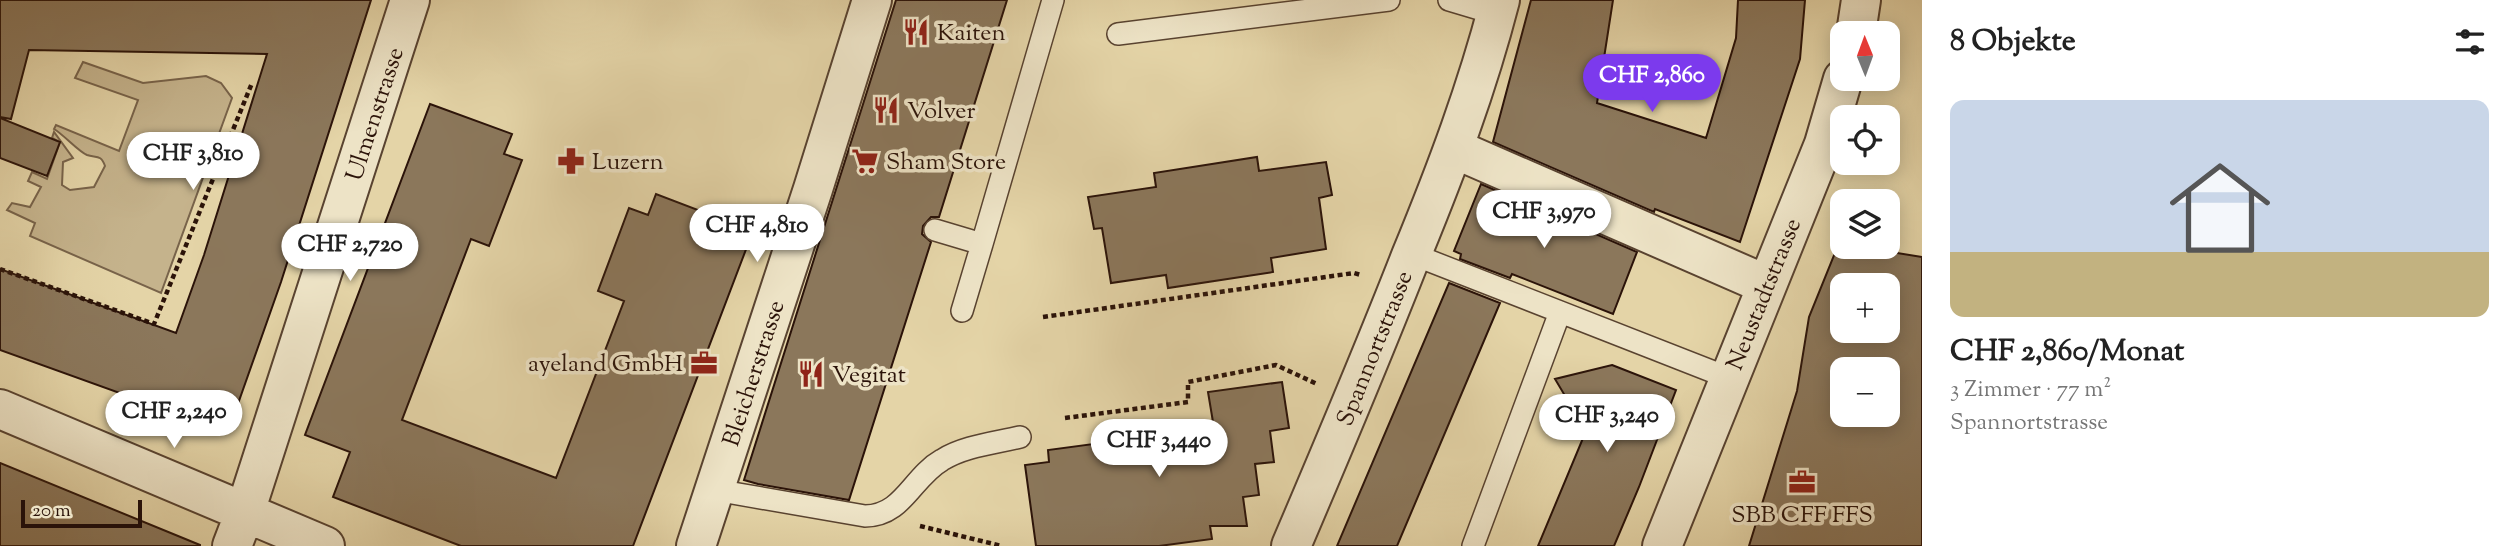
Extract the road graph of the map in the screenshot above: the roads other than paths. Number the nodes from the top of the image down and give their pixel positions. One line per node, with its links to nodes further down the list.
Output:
1 (410, 0): 22 (street, Ulmenstrasse)
2 (872, 0): 21 (street, Bleicherstrasse)
3 (1053, 0): 13 (lane)
4 (1389, 0): 9 (lane)
5 (1449, 0): 7 (lane, Spannortstrasse)
6 (1861, 0): 8 (street)
7 (1498, 7): 11 (street, Spannortstrasse)
8 (1858, 21)
9 (1118, 34)
10 (1839, 91): 15 (street, Neustadtstrasse)
11 (1455, 149): 14 (street, Spannortstrasse); 15 (street)
12 (935, 230): 13 (lane)
13 (982, 244): 16 (lane)
14 (1406, 271): 17 (lane); 25 (street, Spannortstrasse)
15 (1767, 285): 18 (street, Neustadtstrasse)
16 (962, 311)
17 (1560, 312): 18 (lane); 26 (lane)
18 (1729, 377): 27 (street, Neustadtstrasse)
19 (0, 410): 22 (street)
20 (1020, 437): 21 (lane)
21 (715, 490): 24 (street, Bleicherstrasse)
22 (238, 529): 23 (street)
23 (325, 546)
24 (696, 546)
25 (1291, 546)
26 (1473, 546)
27 (1662, 546)

